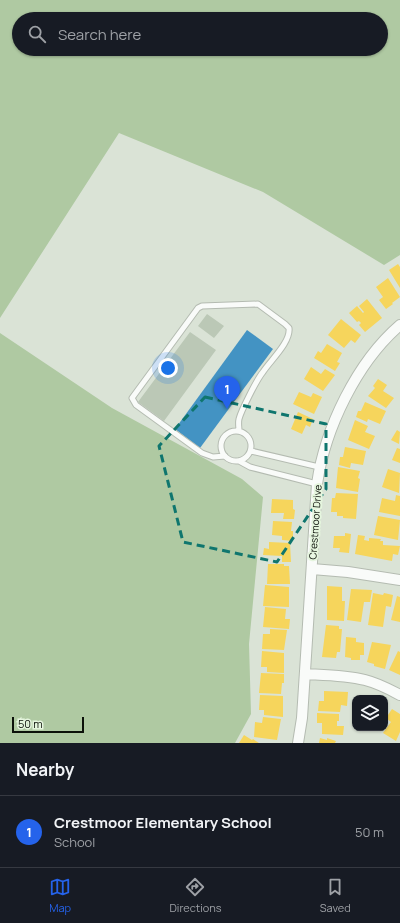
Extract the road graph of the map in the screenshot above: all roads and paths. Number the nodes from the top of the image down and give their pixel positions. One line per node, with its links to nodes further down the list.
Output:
1 (400, 325): 6 (street, Crestmoor Drive)
2 (240, 431): 3 (lane); 4 (lane); 4 (lane)
3 (251, 451): 5 (lane); 6 (lane)
4 (225, 456): 5 (lane)
5 (239, 461): 7 (lane)
6 (319, 467): 7 (street, Crestmoor Drive)
7 (317, 484): 8 (street, Crestmoor Drive)
8 (312, 569): 9 (street); 10 (street, Crestmoor Drive)
9 (400, 580)
10 (305, 674): 11 (street); 12 (street, Crestmoor Drive)
11 (400, 695)
12 (298, 743)

